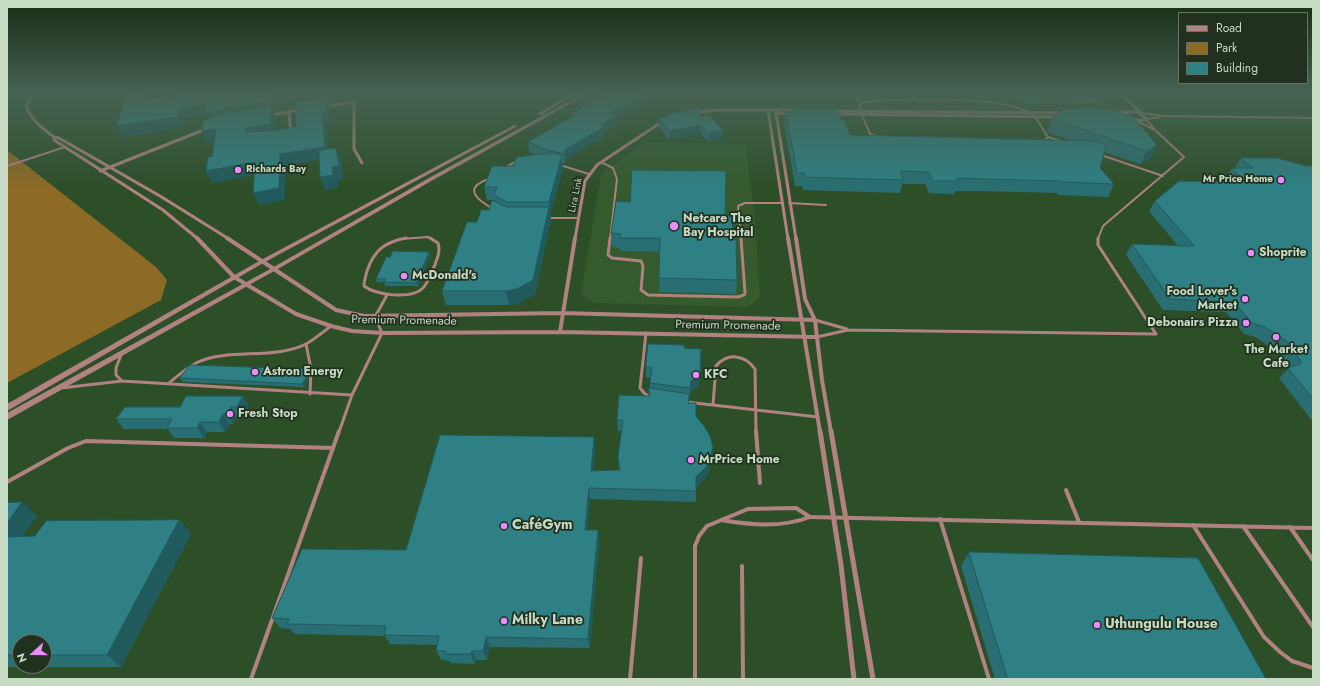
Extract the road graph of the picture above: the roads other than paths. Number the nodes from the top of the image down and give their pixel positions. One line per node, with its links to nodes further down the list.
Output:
1 (38, 125): 15 (street, Premium Promenade)
2 (290, 125): 16 (street)
3 (354, 125): 23 (street)
4 (516, 125): 38 (street)
5 (530, 125): 39 (street)
6 (657, 125): 22 (street, Lira Link)
7 (771, 125): 32 (street)
8 (778, 125): 33 (street)
9 (867, 125): 17 (lane)
10 (1040, 125): 17 (lane)
11 (1145, 125): 14 (lane)
12 (1151, 125): 14 (lane)
13 (212, 127): 26 (street)
14 (1155, 130): 31 (lane)
15 (54, 137): 19 (street, Premium Promenade); 26 (street, Premium Promenade)
16 (289, 137)
17 (1048, 137): 18 (lane)
18 (1068, 144)
19 (65, 147): 25 (lane); 28 (street, Premium Promenade)
20 (1097, 154): 31 (lane)
21 (522, 160): 27 (lane)
22 (601, 162): 30 (street, Lira Link); 32 (lane)
23 (362, 163)
24 (556, 164): 30 (lane)
25 (7, 166)
26 (109, 167): 28 (street); 38 (street, Premium Promenade)
27 (503, 169)
28 (100, 171): 40 (street, Premium Promenade)
29 (496, 174): 35 (lane)
30 (589, 174): 37 (street, Lira Link)
31 (1163, 176): 48 (lane)
32 (782, 203): 45 (street)
33 (789, 204): 34 (lane); 46 (street)
34 (826, 205)
35 (494, 210)
36 (540, 218): 37 (lane)
37 (579, 218): 43 (street, Lira Link)
38 (263, 261): 39 (street, Premium Promenade); 40 (street)
39 (274, 269): 41 (street); 44 (street, Premium Promenade)
40 (234, 277): 41 (street, Premium Promenade); 64 (street)
41 (246, 284): 47 (street, Premium Promenade); 55 (street)
42 (387, 295): 42 (lane); 44 (lane)
43 (562, 313): 44 (street, Premium Promenade); 45 (street, Premium Promenade); 49 (street, Lira Link)
44 (376, 317): 50 (lane)
45 (801, 320): 46 (street, Premium Promenade); 53 (street)
46 (814, 320): 48 (lane); 52 (street)
47 (331, 326): 50 (street, Premium Promenade); 54 (lane)
48 (848, 330): 52 (lane)
49 (560, 332): 50 (street, Premium Promenade); 51 (street, Premium Promenade)
50 (382, 333): 60 (lane)
51 (646, 333): 53 (street, Premium Promenade); 61 (lane)
52 (817, 337): 53 (street, Premium Promenade); 74 (street)
53 (805, 338): 67 (street)
54 (306, 344): 57 (lane); 59 (lane)
55 (121, 353): 56 (lane); 58 (street)
56 (122, 382): 57 (lane); 58 (lane)
57 (168, 384): 59 (lane)
58 (58, 388): 66 (street)
59 (310, 394): 60 (lane)
60 (352, 396): 68 (lane)
61 (659, 398)
62 (682, 401): 63 (lane)
63 (713, 405): 65 (lane); 65 (lane)
64 (7, 408)
65 (757, 410): 67 (lane); 70 (lane)
66 (7, 417)
67 (818, 417): 73 (street)
68 (333, 448): 69 (lane); 87 (lane)
69 (7, 482)
70 (760, 482)
71 (1066, 490): 77 (lane)
72 (810, 517): 73 (lane); 76 (lane); 76 (lane)
73 (833, 517): 74 (lane); 91 (street)
74 (845, 518): 75 (lane); 92 (street)
75 (940, 519): 77 (lane); 93 (lane)
76 (721, 520): 89 (lane)
77 (1079, 522): 78 (lane)
78 (1193, 525): 79 (lane); 86 (lane)
79 (1243, 526): 80 (lane); 85 (lane)
80 (1290, 527): 81 (lane); 83 (lane)
81 (1313, 528)
82 (641, 558): 88 (lane)
83 (1313, 560)
84 (742, 566): 90 (lane)
85 (1313, 627)
86 (1313, 668)
87 (251, 679)
88 (630, 679)
89 (695, 679)
90 (743, 679)
91 (854, 679)
92 (873, 679)
93 (989, 679)

